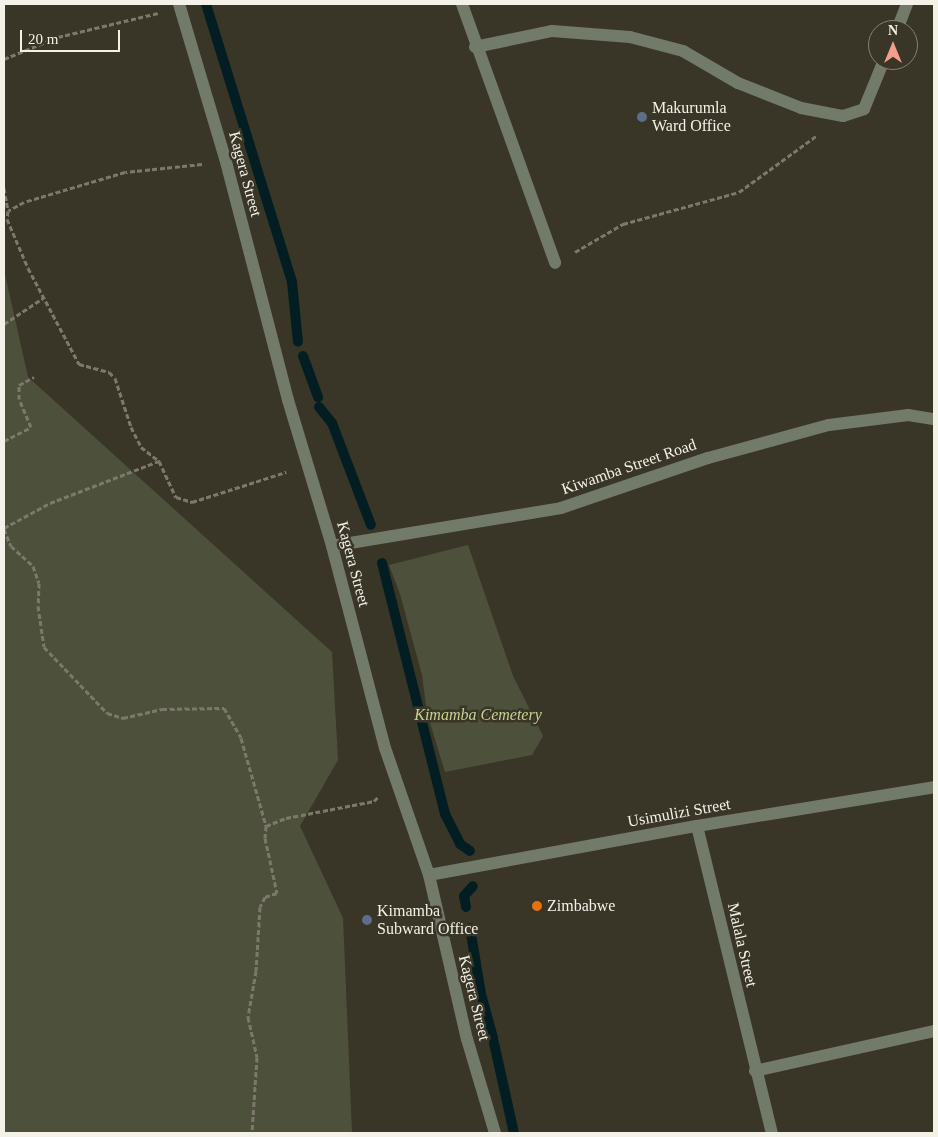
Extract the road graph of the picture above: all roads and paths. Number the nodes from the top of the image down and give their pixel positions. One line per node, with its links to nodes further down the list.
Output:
1 (462, 4): 5 (street)
2 (907, 4): 4 (street)
3 (179, 5): 6 (path); 9 (street, Kagera Street)
4 (900, 20)
5 (475, 47): 8 (street); 12 (street)
6 (4, 59)
7 (880, 70): 8 (street)
8 (843, 116): 12 (path)
9 (225, 158): 11 (path); 19 (street, Kagera Street)
10 (4, 188): 11 (path)
11 (8, 211): 13 (path)
12 (555, 263)
13 (43, 298): 14 (path); 18 (path)
14 (4, 324)
15 (34, 377): 17 (path)
16 (934, 419): 23 (street, Kiwamba Street Road)
17 (4, 441)
18 (159, 461): 19 (path); 20 (path)
19 (308, 467): 23 (street, Kagera Street)
20 (4, 528): 22 (path)
21 (4, 540): 22 (path)
22 (10, 546): 26 (path)
23 (332, 546): 28 (street, Kagera Street)
24 (934, 787): 27 (street, Usimulizi Street)
25 (383, 793): 26 (path)
26 (266, 826): 31 (path)
27 (697, 826): 28 (street, Usimulizi Street); 30 (street, Malala Street)
28 (429, 875): 32 (street, Kagera Street)
29 (934, 1031): 30 (street)
30 (755, 1071): 33 (street, Malala Street)
31 (252, 1133)
32 (495, 1133)
33 (772, 1133)

